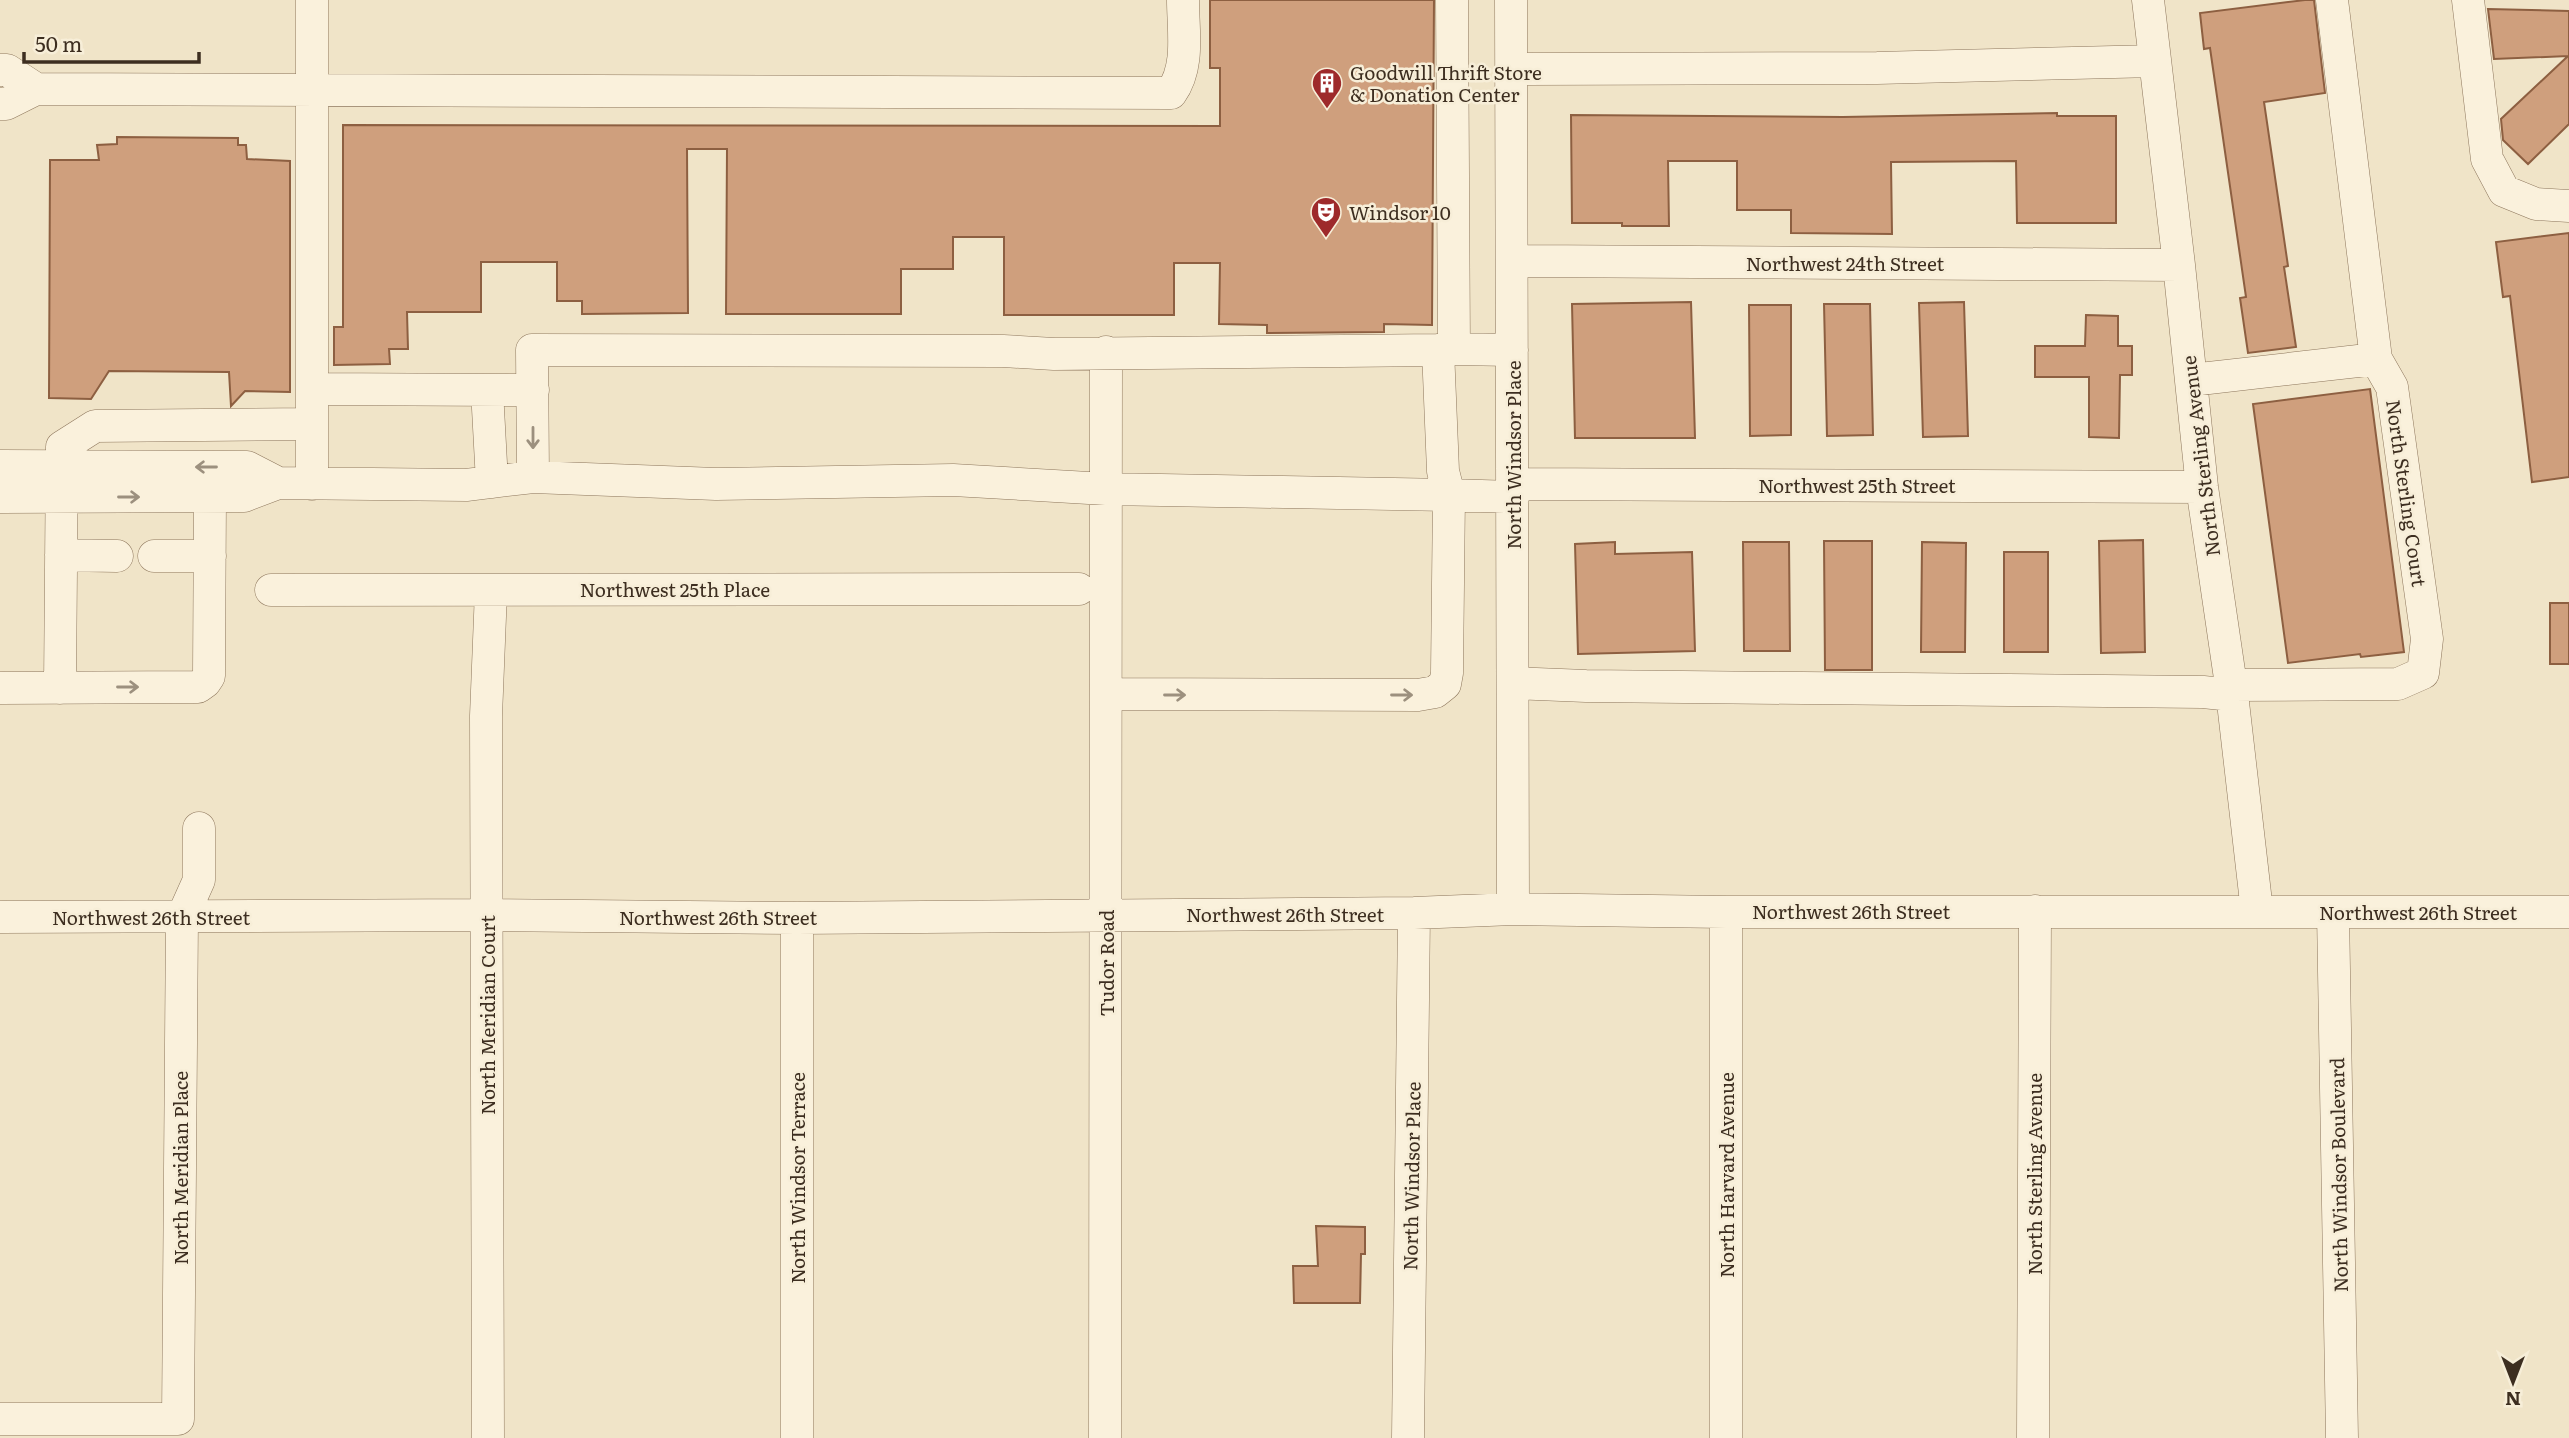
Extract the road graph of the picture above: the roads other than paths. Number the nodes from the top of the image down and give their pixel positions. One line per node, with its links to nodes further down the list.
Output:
1 (312, 0): 12 (street)
2 (1183, 0): 12 (street)
3 (1451, 0): 17 (street)
4 (1511, 0): 9 (street, North Windsor Place)
5 (2148, 0): 8 (street, North Sterling Avenue)
6 (2332, 0): 20 (street, North Sterling Court)
7 (2468, 0): 14 (street)
8 (2155, 61): 9 (street); 16 (street, North Sterling Avenue)
9 (1511, 69): 15 (street, North Windsor Place)
10 (0, 70): 11 (street)
11 (36, 89): 12 (street); 13 (street)
12 (312, 91): 22 (street)
13 (0, 104)
14 (2569, 206)
15 (1512, 261): 16 (street, Northwest 24th Street); 18 (street, North Windsor Place)
16 (2179, 265): 21 (street, North Sterling Avenue)
17 (1446, 350): 18 (street); 19 (street); 35 (street)
18 (1512, 350): 34 (street, North Windsor Place)
19 (1106, 352): 24 (street); 33 (street, Tudor Road)
20 (2376, 359): 21 (street); 48 (street, North Sterling Court)
21 (2191, 380): 32 (street, North Sterling Avenue)
22 (312, 389): 23 (street); 25 (street)
23 (487, 390): 24 (street); 29 (street)
24 (533, 390): 27 (street, one-way to 27)
25 (312, 424): 28 (street); 31 (street)
26 (0, 466): 28 (street)
27 (533, 477): 29 (street, Northwest 25th Street); 33 (street, Northwest 25th Street)
28 (61, 482): 30 (street, one-way to 28); 36 (street, one-way to 36); 37 (street); 38 (street)
29 (492, 482): 31 (street, Northwest 25th Street)
30 (278, 483): 31 (street, Northwest 25th Street); 36 (street)
31 (312, 484)
32 (2202, 487): 34 (street, Northwest 25th Street); 48 (street, North Sterling Avenue)
33 (1106, 489): 35 (street, Northwest 25th Street); 49 (street, Tudor Road)
34 (1513, 490): 35 (street, Northwest 25th Street); 45 (street, North Windsor Place)
35 (1449, 495): 49 (street, one-way to 35)
36 (210, 496): 41 (street)
37 (0, 497)
38 (61, 555): 39 (street); 47 (street)
39 (117, 556)
40 (154, 556): 41 (street)
41 (210, 556): 47 (street, one-way to 41)
42 (1079, 589): 44 (street, Northwest 25th Place)
43 (271, 590): 44 (street, Northwest 25th Place)
44 (491, 591): 59 (street, North Meridian Court)
45 (1513, 683): 48 (street); 51 (street, North Windsor Place)
46 (0, 688): 47 (street)
47 (60, 688)
48 (2231, 690): 53 (street, North Sterling Avenue)
49 (1107, 706): 58 (street, Tudor Road)
50 (199, 828): 61 (street)
51 (1513, 909): 54 (street, Northwest 26th Street); 57 (street, Northwest 26th Street)
52 (2035, 911): 53 (street, Northwest 26th Street); 54 (street, Northwest 26th Street); 69 (street, North Sterling Avenue)
53 (2257, 911): 55 (street, Northwest 26th Street)
54 (1726, 912): 68 (street, North Harvard Avenue)
55 (2333, 912): 56 (street, Northwest 26th Street); 70 (street, North Windsor Boulevard)
56 (2569, 912)
57 (1414, 913): 58 (street, Northwest 26th Street); 67 (street, North Windsor Place)
58 (1106, 914): 62 (street, Northwest 26th Street); 66 (street, Tudor Road)
59 (487, 915): 61 (street, Northwest 26th Street); 62 (street, Northwest 26th Street); 64 (street, North Meridian Court)
60 (0, 917): 61 (street, Northwest 26th Street)
61 (182, 918): 63 (street, North Meridian Place)
62 (797, 918): 65 (street, North Windsor Terrace)
63 (0, 1419)
64 (488, 1438)
65 (797, 1438)
66 (1105, 1438)
67 (1408, 1438)
68 (1726, 1438)
69 (2034, 1438)
70 (2342, 1438)

